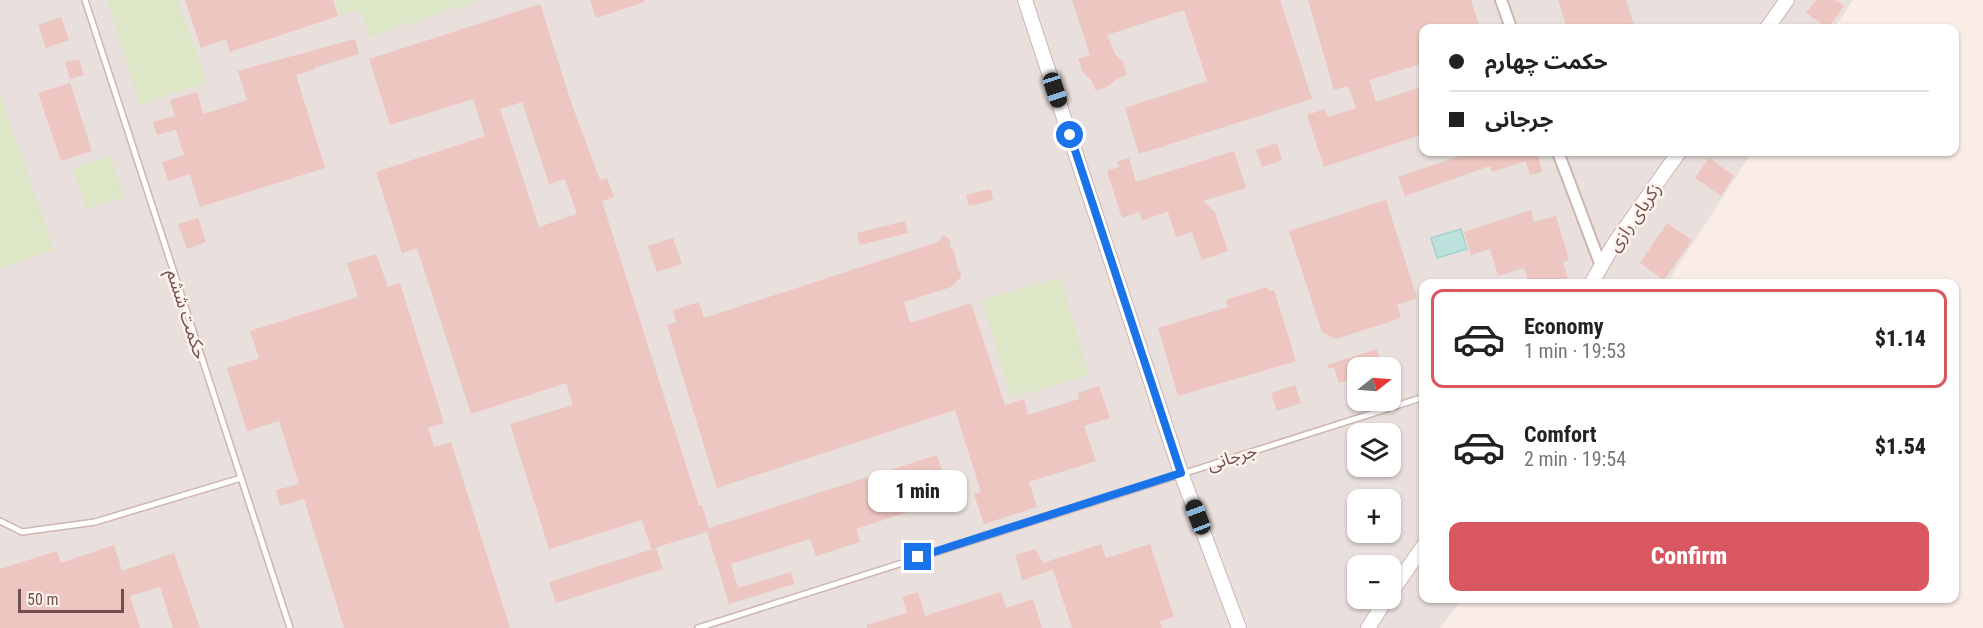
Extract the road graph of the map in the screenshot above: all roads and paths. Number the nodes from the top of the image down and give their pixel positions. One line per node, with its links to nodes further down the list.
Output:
1 (85, 0): 13 (lane, حکمت ششم)
2 (1025, 0): 12 (street)
3 (1501, 0): 5 (street)
4 (1787, 0): 6 (street)
5 (1510, 24)
6 (1770, 24)
7 (1560, 156): 9 (street)
8 (1676, 156): 9 (street, زکریای رازی)
9 (1601, 266): 10 (street, زکریای رازی)
10 (1594, 279)
11 (1419, 399): 12 (lane, جرجانی)
12 (1181, 473): 19 (lane, جرجانی); 20 (street)
13 (241, 478): 14 (lane); 18 (lane, حکمت ششم)
14 (0, 521)
15 (1419, 551): 16 (street)
16 (1401, 578)
17 (1380, 609): 21 (street)
18 (290, 628)
19 (698, 628)
20 (1239, 628)
21 (1368, 628)

